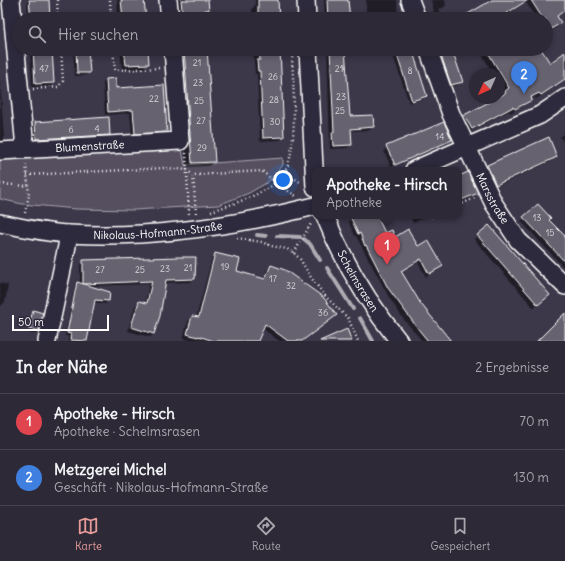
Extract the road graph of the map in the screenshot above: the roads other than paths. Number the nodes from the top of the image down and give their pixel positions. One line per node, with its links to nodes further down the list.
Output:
1 (11, 0): 5 (street)
2 (168, 0): 6 (street)
3 (306, 0): 7 (street)
4 (410, 0): 8 (street)
5 (12, 12)
6 (169, 12)
7 (307, 12)
8 (414, 12)
9 (17, 56): 15 (street)
10 (173, 56): 15 (street, Blumenstraße)
11 (308, 56): 18 (street)
12 (430, 56): 14 (street, Marsstraße)
13 (565, 98): 14 (street)
14 (467, 147): 17 (street); 23 (street, Marsstraße)
15 (25, 148): 16 (street, Blumenstraße)
16 (0, 150)
17 (421, 167)
18 (308, 185)
19 (312, 213): 22 (street, Nikolaus-Hofmann-Straße)
20 (321, 219): 25 (street, Schelmsrasen)
21 (0, 223): 22 (street, Nikolaus-Hofmann-Straße)
22 (68, 234): 24 (street)
23 (565, 286)
24 (47, 341)
25 (399, 341)

